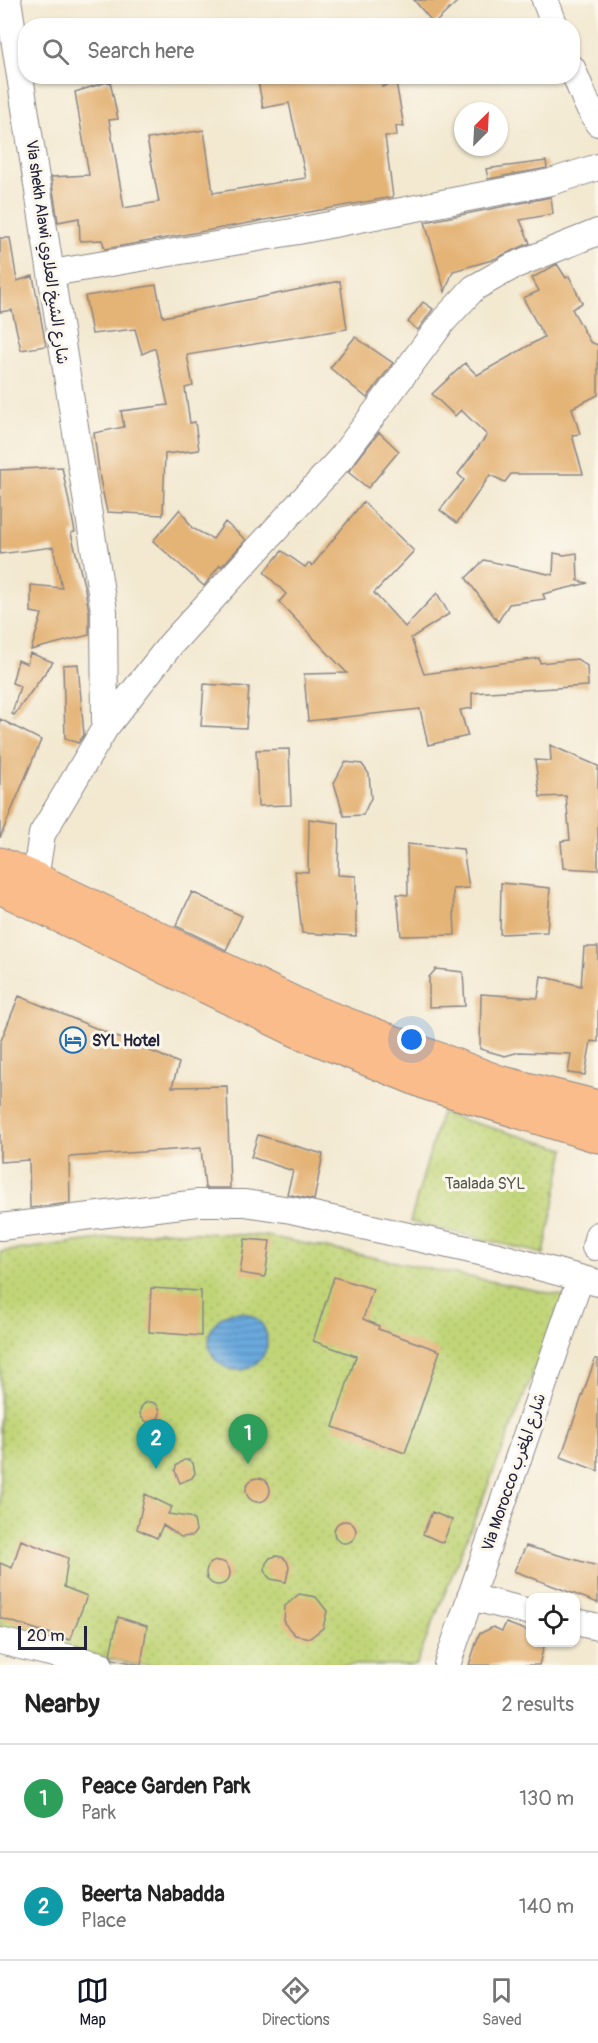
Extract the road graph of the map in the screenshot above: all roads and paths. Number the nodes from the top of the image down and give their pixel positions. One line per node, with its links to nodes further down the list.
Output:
1 (8, 0): 4 (street, Via shekh Alawi شارع الشيخ العلاوي)
2 (545, 0): 3 (street)
3 (552, 18)
4 (18, 62)
5 (22, 84): 10 (street, Via shekh Alawi شارع الشيخ العلاوي)
6 (579, 84): 7 (street)
7 (598, 123)
8 (598, 167): 10 (street)
9 (598, 232): 11 (street)
10 (52, 273): 11 (street, Via shekh Alawi شارع الشيخ العلاوي)
11 (105, 728): 12 (street)
12 (42, 834): 13 (street); 13 (street)
13 (10, 877): 14 (highway)
14 (302, 1020): 15 (highway); 16 (highway)
15 (598, 1107)
16 (598, 1136)
17 (0, 1227): 18 (street)
18 (589, 1281): 19 (street, Via Morocco شارع المغرب)
19 (470, 1597): 20 (street); 25 (street, Via Morocco شارع المغرب)
20 (526, 1611)
21 (580, 1623): 22 (street)
22 (598, 1627)
23 (0, 1641): 24 (street)
24 (100, 1665)
25 (447, 1665)

